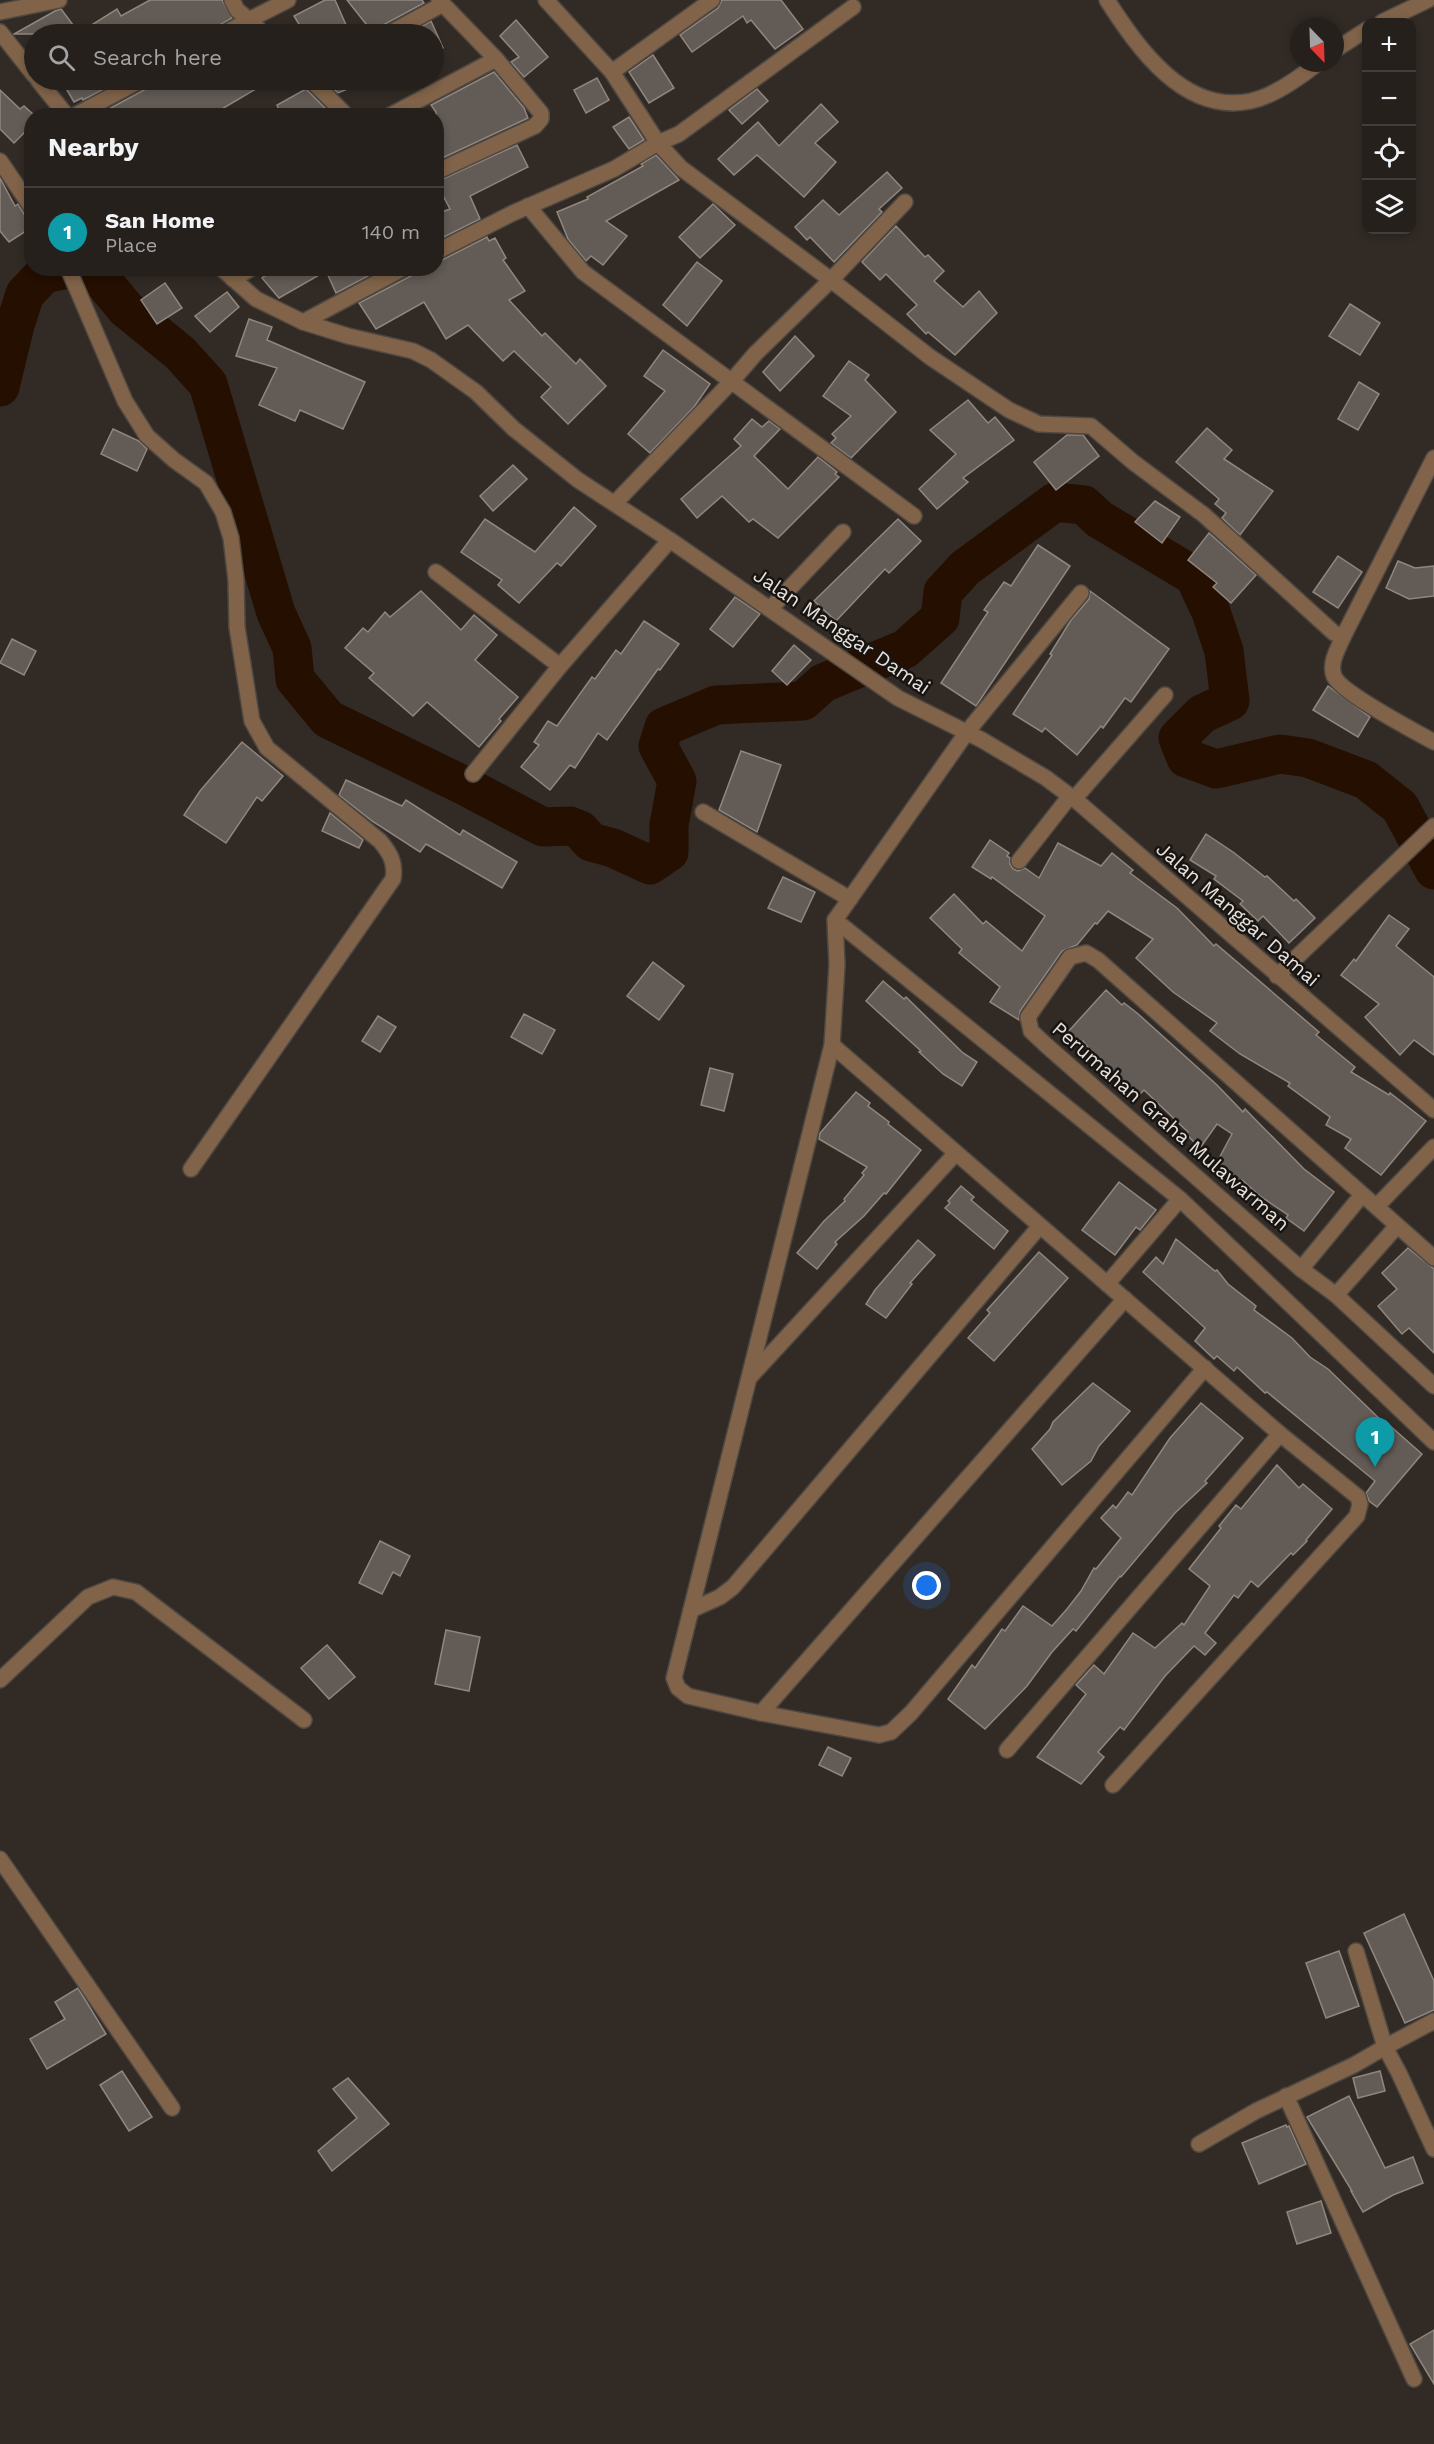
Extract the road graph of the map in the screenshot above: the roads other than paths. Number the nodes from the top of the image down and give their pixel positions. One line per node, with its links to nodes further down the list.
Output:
1 (59, 0): 10 (street)
2 (232, 0): 12 (street)
3 (288, 0): 12 (street)
4 (546, 0): 21 (street)
5 (712, 0): 21 (street)
6 (1428, 0): 11 (street)
7 (441, 2): 15 (street); 19 (street)
8 (1114, 2): 22 (street)
9 (853, 7): 32 (street)
10 (0, 12)
11 (1390, 18)
12 (249, 20): 13 (street); 14 (street)
13 (242, 24)
14 (253, 24)
15 (405, 24)
16 (0, 32): 20 (street)
17 (1362, 33): 18 (street)
18 (1344, 44)
19 (496, 58): 23 (street); 34 (street)
20 (24, 62)
21 (612, 72): 32 (street)
22 (1304, 72)
23 (444, 86)
24 (46, 90): 28 (street)
25 (122, 90): 29 (street)
26 (321, 90): 30 (street)
27 (436, 90): 31 (street)
28 (61, 108)
29 (89, 108)
30 (339, 108)
31 (403, 108)
32 (658, 142): 37 (street); 44 (street)
33 (0, 161): 35 (street)
34 (444, 168)
35 (24, 196)
36 (905, 202): 44 (street)
37 (528, 206): 38 (street); 46 (street)
38 (444, 248)
39 (72, 276): 72 (street)
40 (230, 276): 43 (street, Jalan Manggar Damai)
41 (238, 276): 43 (street)
42 (389, 276): 45 (street)
43 (233, 279): 45 (street, Jalan Manggar Damai)
44 (831, 280): 46 (street); 55 (street)
45 (303, 321): 48 (street, Jalan Manggar Damai)
46 (731, 382): 48 (street); 49 (street)
47 (1434, 458): 55 (street)
48 (615, 503): 51 (street, Jalan Manggar Damai)
49 (914, 516)
50 (843, 532): 54 (street)
51 (670, 540): 54 (street, Jalan Manggar Damai); 56 (street)
52 (436, 572): 56 (street)
53 (1081, 593): 58 (street)
54 (770, 609): 58 (street, Jalan Manggar Damai)
55 (1343, 637): 59 (street)
56 (560, 666): 60 (street)
57 (1165, 695): 61 (street)
58 (967, 732): 61 (street, Jalan Manggar Damai); 65 (street)
59 (1434, 742)
60 (473, 774)
61 (1072, 797): 64 (street); 67 (street, Jalan Manggar Damai)
62 (703, 812): 65 (street)
63 (1434, 826): 67 (street)
64 (1019, 861)
65 (849, 899): 66 (street)
66 (835, 920): 68 (street); 74 (street)
67 (1277, 976): 69 (street, Jalan Manggar Damai)
68 (832, 1045): 71 (street); 84 (street)
69 (1434, 1110)
70 (1434, 1147): 75 (street)
71 (956, 1153): 76 (street); 84 (street)
72 (191, 1169)
73 (1362, 1195): 75 (street, Perumahan Graha Mulawarman); 79 (street); 79 (street, Perumahan Graha Mulawarman)
74 (1180, 1199): 80 (street); 87 (street)
75 (1377, 1206): 77 (street, Perumahan Graha Mulawarman)
76 (1041, 1226): 80 (street); 88 (street)
77 (1397, 1226): 78 (street, Perumahan Graha Mulawarman); 81 (street)
78 (1434, 1258)
79 (1301, 1269): 81 (street, Perumahan Graha Mulawarman)
80 (1107, 1284): 82 (street)
81 (1336, 1295): 85 (street, Perumahan Graha Mulawarman)
82 (1125, 1299): 83 (street); 90 (street)
83 (1205, 1368): 86 (street); 90 (street)
84 (747, 1381): 88 (street)
85 (1434, 1386)
86 (1280, 1434): 92 (street); 93 (street)
87 (1434, 1442)
88 (692, 1610): 90 (street)
89 (0, 1680): 91 (street)
90 (761, 1713)
91 (304, 1720)
92 (1007, 1750)
93 (1113, 1785)
94 (0, 1859): 99 (street)
95 (1356, 1951): 97 (street)
96 (1434, 2020): 97 (street)
97 (1385, 2047): 98 (street); 101 (street)
98 (1286, 2096): 100 (street); 102 (street)
99 (172, 2108)
100 (1199, 2144)
101 (1434, 2149)
102 (1414, 2379)

